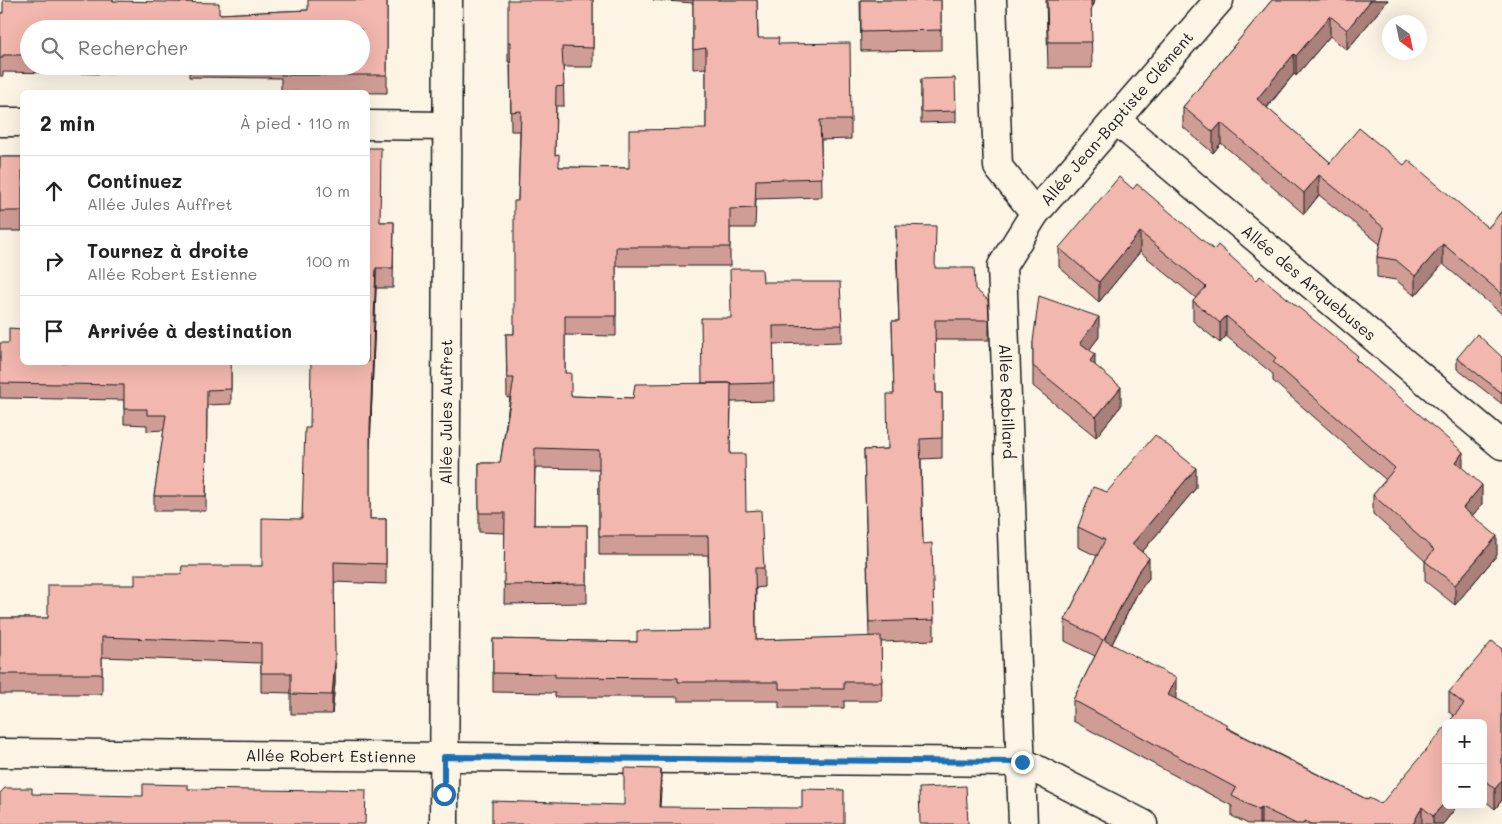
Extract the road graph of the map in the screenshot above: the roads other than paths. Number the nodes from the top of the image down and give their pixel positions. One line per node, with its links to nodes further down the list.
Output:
1 (448, 0): 8 (street, Allée Jules Auffret)
2 (992, 0): 9 (street)
3 (1219, 0): 4 (street, Allée Jean-Baptiste Clément)
4 (1117, 121): 9 (street, Allée Jean-Baptiste Clément); 10 (street, Allée des Arquebuses)
5 (0, 122): 6 (street)
6 (20, 122)
7 (370, 125): 8 (street)
8 (447, 126): 12 (street, Allée Jules Auffret)
9 (1035, 213): 13 (street, Allée Robillard)
10 (1502, 445)
11 (0, 753): 12 (street, Allée Robert Estienne)
12 (444, 757): 13 (street, Allée Robert Estienne); 14 (street, Allée Jules Auffret)
13 (1022, 762): 15 (street, Allée Robillard); 16 (street)
14 (444, 824)
15 (1023, 824)
16 (1143, 824)

